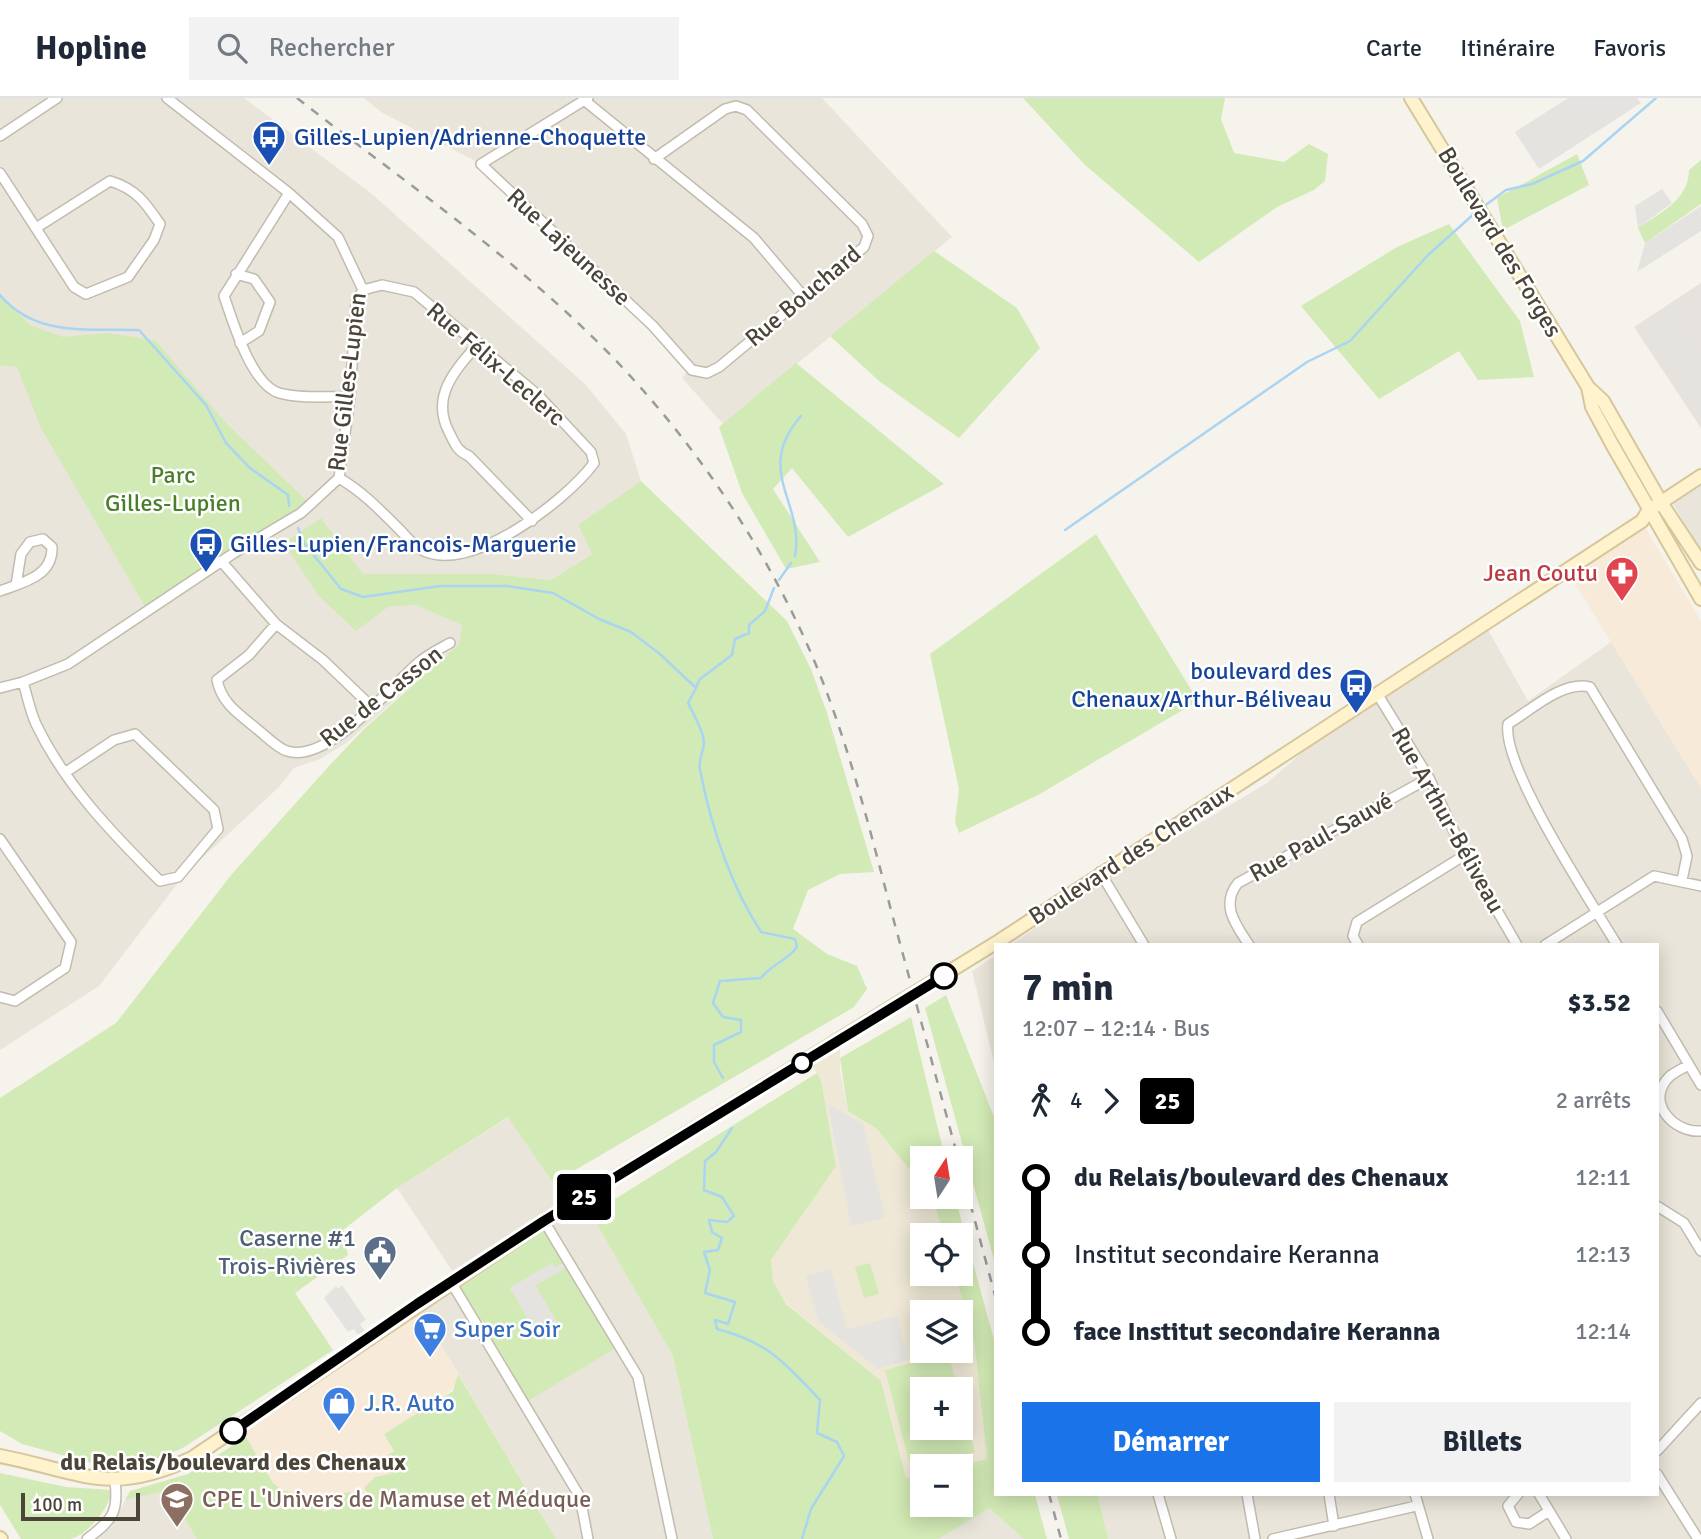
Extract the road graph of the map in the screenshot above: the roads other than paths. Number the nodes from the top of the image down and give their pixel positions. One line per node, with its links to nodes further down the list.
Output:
1 (57, 98): 5 (street)
2 (167, 98): 8 (street, Rue Gilles-Lupien)
3 (1411, 98): 16 (main road, Boulevard des Forges)
4 (586, 99): 6 (street); 15 (street, Rue Lajeunesse)
5 (0, 136)
6 (654, 159): 12 (street); 12 (street, Rue Bouchard)
7 (0, 173): 9 (street)
8 (289, 193): 10 (street); 11 (street, Rue Gilles-Lupien)
9 (36, 228): 9 (street)
10 (236, 274): 13 (street); 13 (street)
11 (363, 290): 14 (street, Rue Félix-Leclerc); 17 (street, Rue Gilles-Lupien)
12 (804, 296): 15 (street, Rue Bouchard)
13 (240, 342): 17 (street)
14 (478, 343): 22 (street); 22 (street, Rue Félix-Leclerc)
15 (707, 373)
16 (1588, 387): 20 (main road, Boulevard des Forges); 21 (main road, Boulevard des Forges)
17 (350, 397): 19 (street, Rue Gilles-Lupien)
18 (1701, 476): 20 (main road, Boulevard des Chenaux)
19 (339, 478): 22 (street, Rue Félix-Leclerc); 23 (street, Rue Gilles-Lupien)
20 (1662, 504): 21 (main road, Boulevard des Chenaux); 24 (main road, Boulevard des Forges)
21 (1648, 511): 27 (main road, Boulevard des Forges); 32 (main road, Boulevard des Chenaux)
22 (532, 521)
23 (221, 561): 28 (street); 30 (street, Rue Gilles-Lupien)
24 (1701, 564)
25 (16, 585): 25 (street); 26 (street)
26 (0, 590)
27 (1701, 599)
28 (275, 624): 33 (street); 33 (street, Rue de Casson)
29 (450, 643): 33 (street, Rue de Casson)
30 (23, 682): 31 (street, Rue Gilles-Lupien); 34 (street)
31 (0, 688)
32 (1378, 695): 35 (street, Rue Arthur-Béliveau); 38 (main road, Boulevard des Chenaux)
33 (372, 707)
34 (66, 772): 34 (street)
35 (1429, 778): 37 (street, Rue Arthur-Béliveau); 43 (street, Rue Paul-Sauvé)
36 (0, 839): 48 (street)
37 (1465, 855): 44 (street); 45 (street, Rue Arthur-Béliveau)
38 (1100, 872): 42 (street); 54 (main road, Boulevard des Chenaux)
39 (1682, 880): 40 (street); 41 (street); 41 (street)
40 (1701, 886)
41 (1596, 910): 46 (street); 47 (street)
42 (1143, 943)
43 (1248, 943)
44 (1358, 943)
45 (1516, 943)
46 (1548, 943)
47 (1616, 943)
48 (0, 998)
49 (1659, 1015): 50 (street)
50 (1689, 1065): 51 (street); 52 (street)
51 (1701, 1085)
52 (1701, 1131)
53 (1659, 1207): 55 (street)
54 (544, 1221): 56 (main road, Boulevard des Chenaux); 73 (street)
55 (1701, 1251)
56 (451, 1282): 61 (main road, Boulevard des Chenaux); 72 (street)
57 (1701, 1403): 58 (street)
58 (1659, 1449)
59 (0, 1456): 61 (main road, Boulevard des Chenaux)
60 (1659, 1477): 79 (street)
61 (115, 1481): 71 (street)
62 (1159, 1496): 74 (street)
63 (1247, 1496): 75 (street)
64 (1329, 1496): 70 (street)
65 (1415, 1496): 68 (street)
66 (1516, 1496): 69 (street)
67 (1540, 1496): 69 (street)
68 (1416, 1506): 70 (street); 77 (street)
69 (1549, 1511): 78 (street)
70 (1334, 1526): 76 (street)
71 (87, 1539)
72 (588, 1539)
73 (672, 1539)
74 (1171, 1539)
75 (1255, 1539)
76 (1273, 1539)
77 (1428, 1539)
78 (1566, 1539)
79 (1698, 1539)

